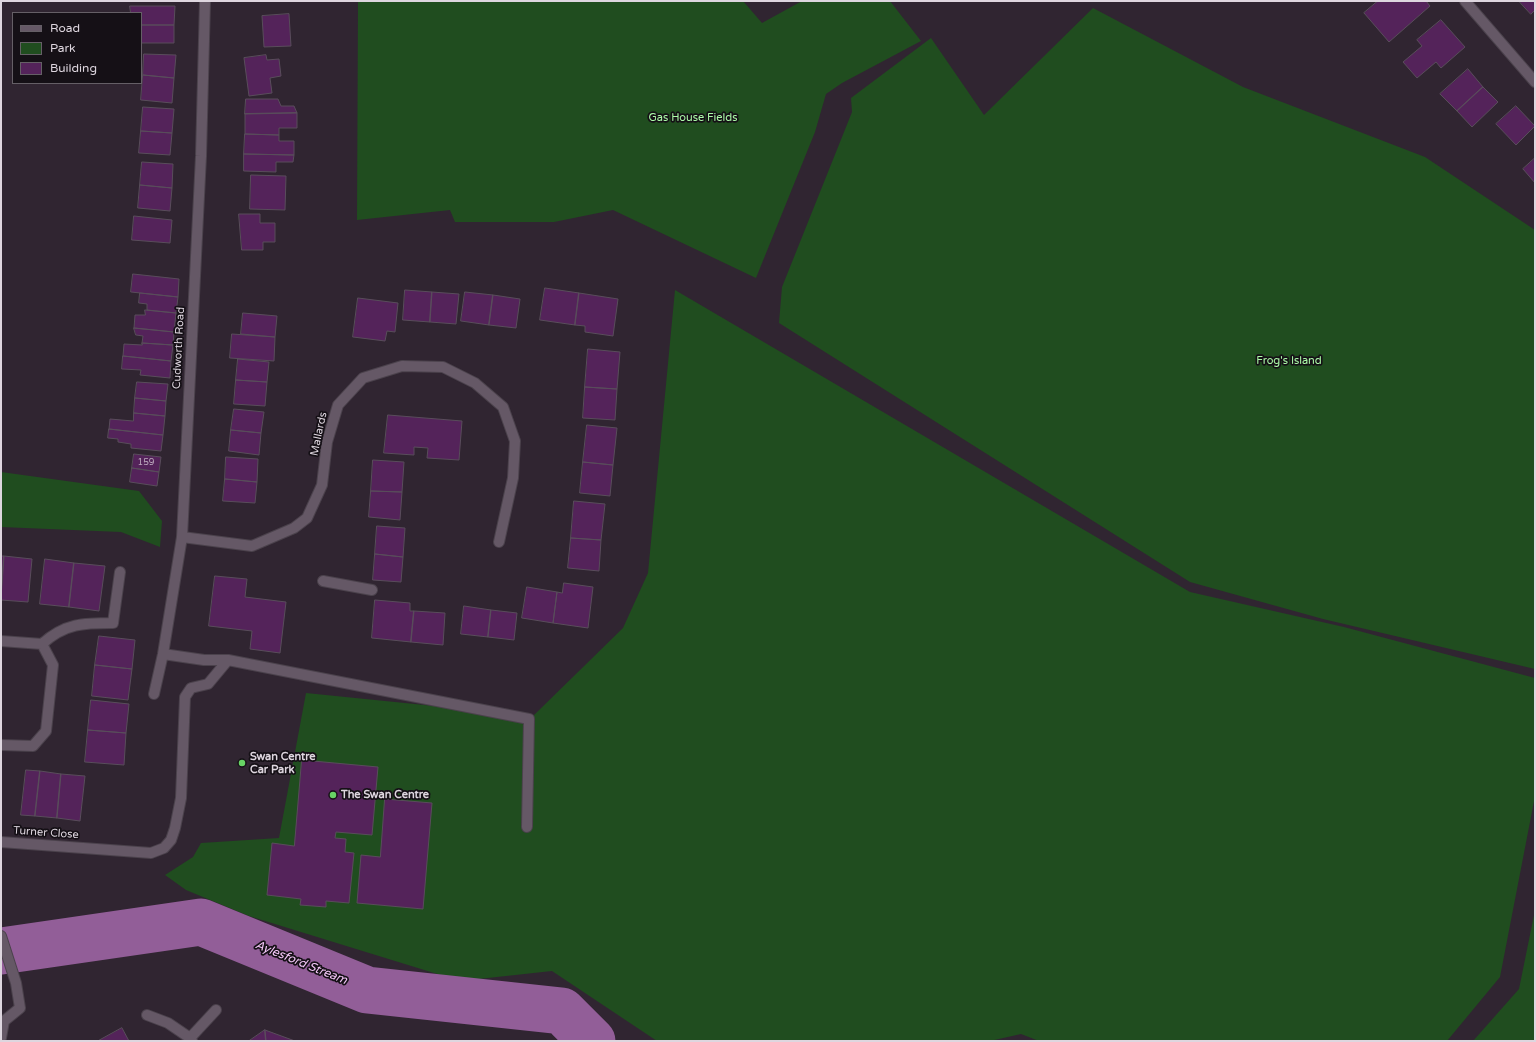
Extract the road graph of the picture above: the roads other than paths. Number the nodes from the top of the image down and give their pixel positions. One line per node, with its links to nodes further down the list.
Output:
1 (205, 1): 4 (street, Cudworth Road)
2 (1465, 1): 3 (street)
3 (1535, 82)
4 (182, 537): 5 (street, Mallards); 11 (street, Cudworth Road)
5 (498, 542)
6 (120, 572): 10 (street)
7 (323, 581): 8 (street)
8 (372, 590)
9 (1, 641): 10 (street)
10 (42, 644): 14 (street)
11 (163, 654): 12 (street); 13 (street, Cudworth Road)
12 (228, 660): 15 (street); 16 (street, Turner Close)
13 (154, 694)
14 (1, 746)
15 (527, 827)
16 (1, 842)
17 (1, 936): 20 (street)
18 (216, 1010): 21 (street)
19 (147, 1015): 21 (street)
20 (1, 1038)
21 (191, 1040)

